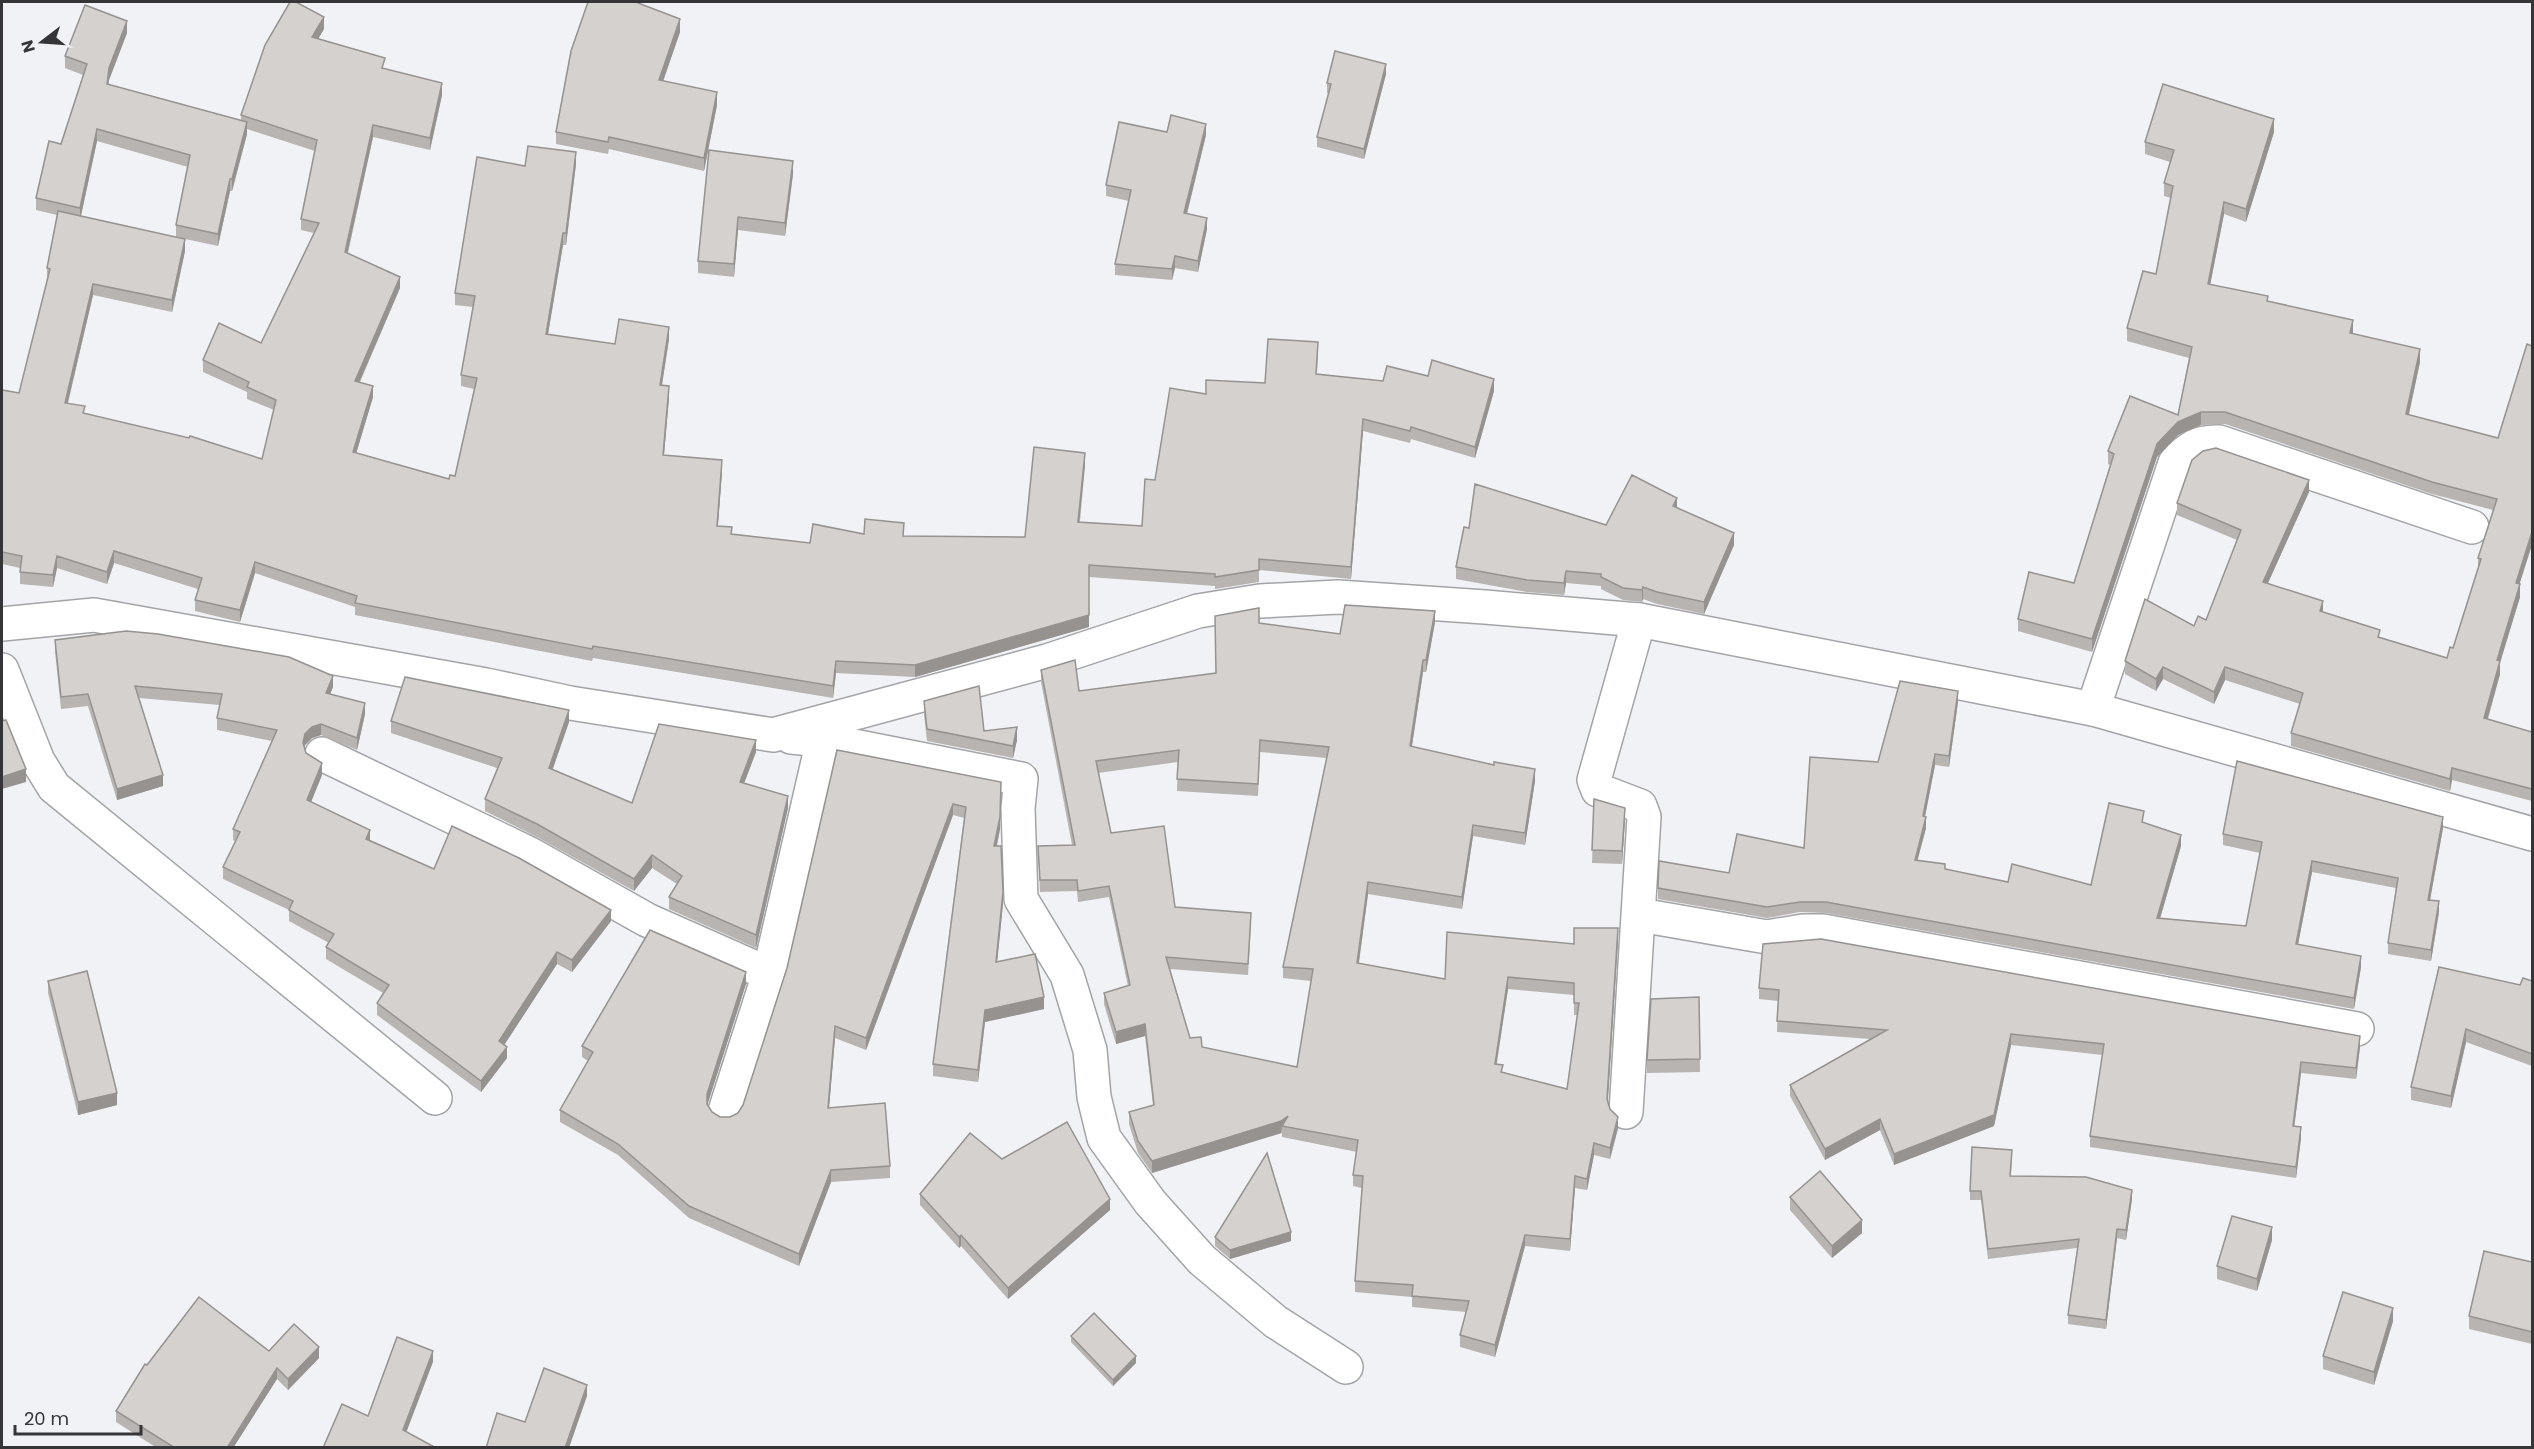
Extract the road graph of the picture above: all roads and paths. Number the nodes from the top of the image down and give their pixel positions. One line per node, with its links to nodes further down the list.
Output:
1 (2472, 527): 5 (street)
2 (1639, 620): 5 (street); 6 (street); 10 (street)
3 (2, 624): 6 (street)
4 (2, 670): 13 (street)
5 (2093, 709): 9 (street)
6 (773, 735): 7 (street)
7 (823, 740): 11 (street); 16 (street)
8 (322, 754): 11 (street)
9 (2532, 834)
10 (1640, 915): 12 (street); 15 (street)
11 (769, 974): 14 (street)
12 (2357, 1029)
13 (435, 1098)
14 (725, 1111)
15 (1626, 1112)
16 (1346, 1367)

